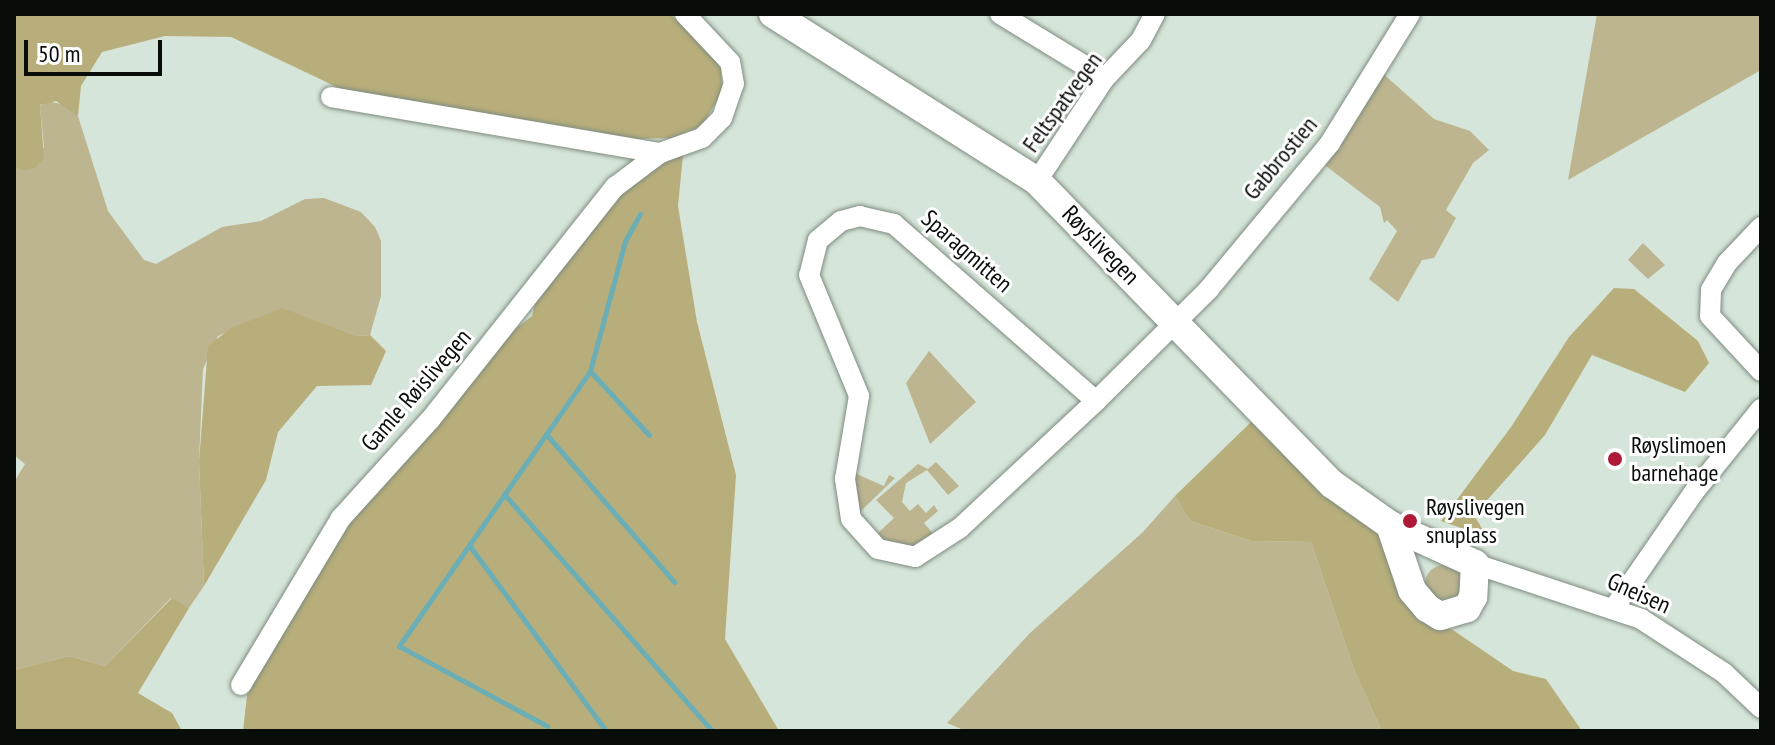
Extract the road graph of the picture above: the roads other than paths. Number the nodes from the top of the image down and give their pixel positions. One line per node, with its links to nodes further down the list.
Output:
1 (685, 14): 8 (street, Gamle Røislivegen)
2 (773, 14): 9 (street, Røyslivegen)
3 (1000, 14): 6 (street)
4 (1155, 14): 6 (street, Feltspatvegen)
5 (1410, 14): 11 (street, Gabbrostien)
6 (1105, 78): 9 (street, Feltspatvegen)
7 (331, 97): 8 (street, Gamle Røislivegen)
8 (660, 153): 18 (street, Gamle Røislivegen)
9 (1037, 181): 11 (street, Røyslivegen)
10 (1761, 227): 12 (street)
11 (1176, 324): 13 (street, Sparagmitten); 15 (street, Røyslivegen)
12 (1761, 371)
13 (1096, 401): 13 (street, Sparagmitten)
14 (1761, 409): 17 (street)
15 (1390, 525): 16 (street, Røyslivegen); 16 (street)
16 (1475, 564): 17 (street, Gneisen)
17 (1614, 608): 19 (street, Gneisen)
18 (241, 685)
19 (1761, 708)

